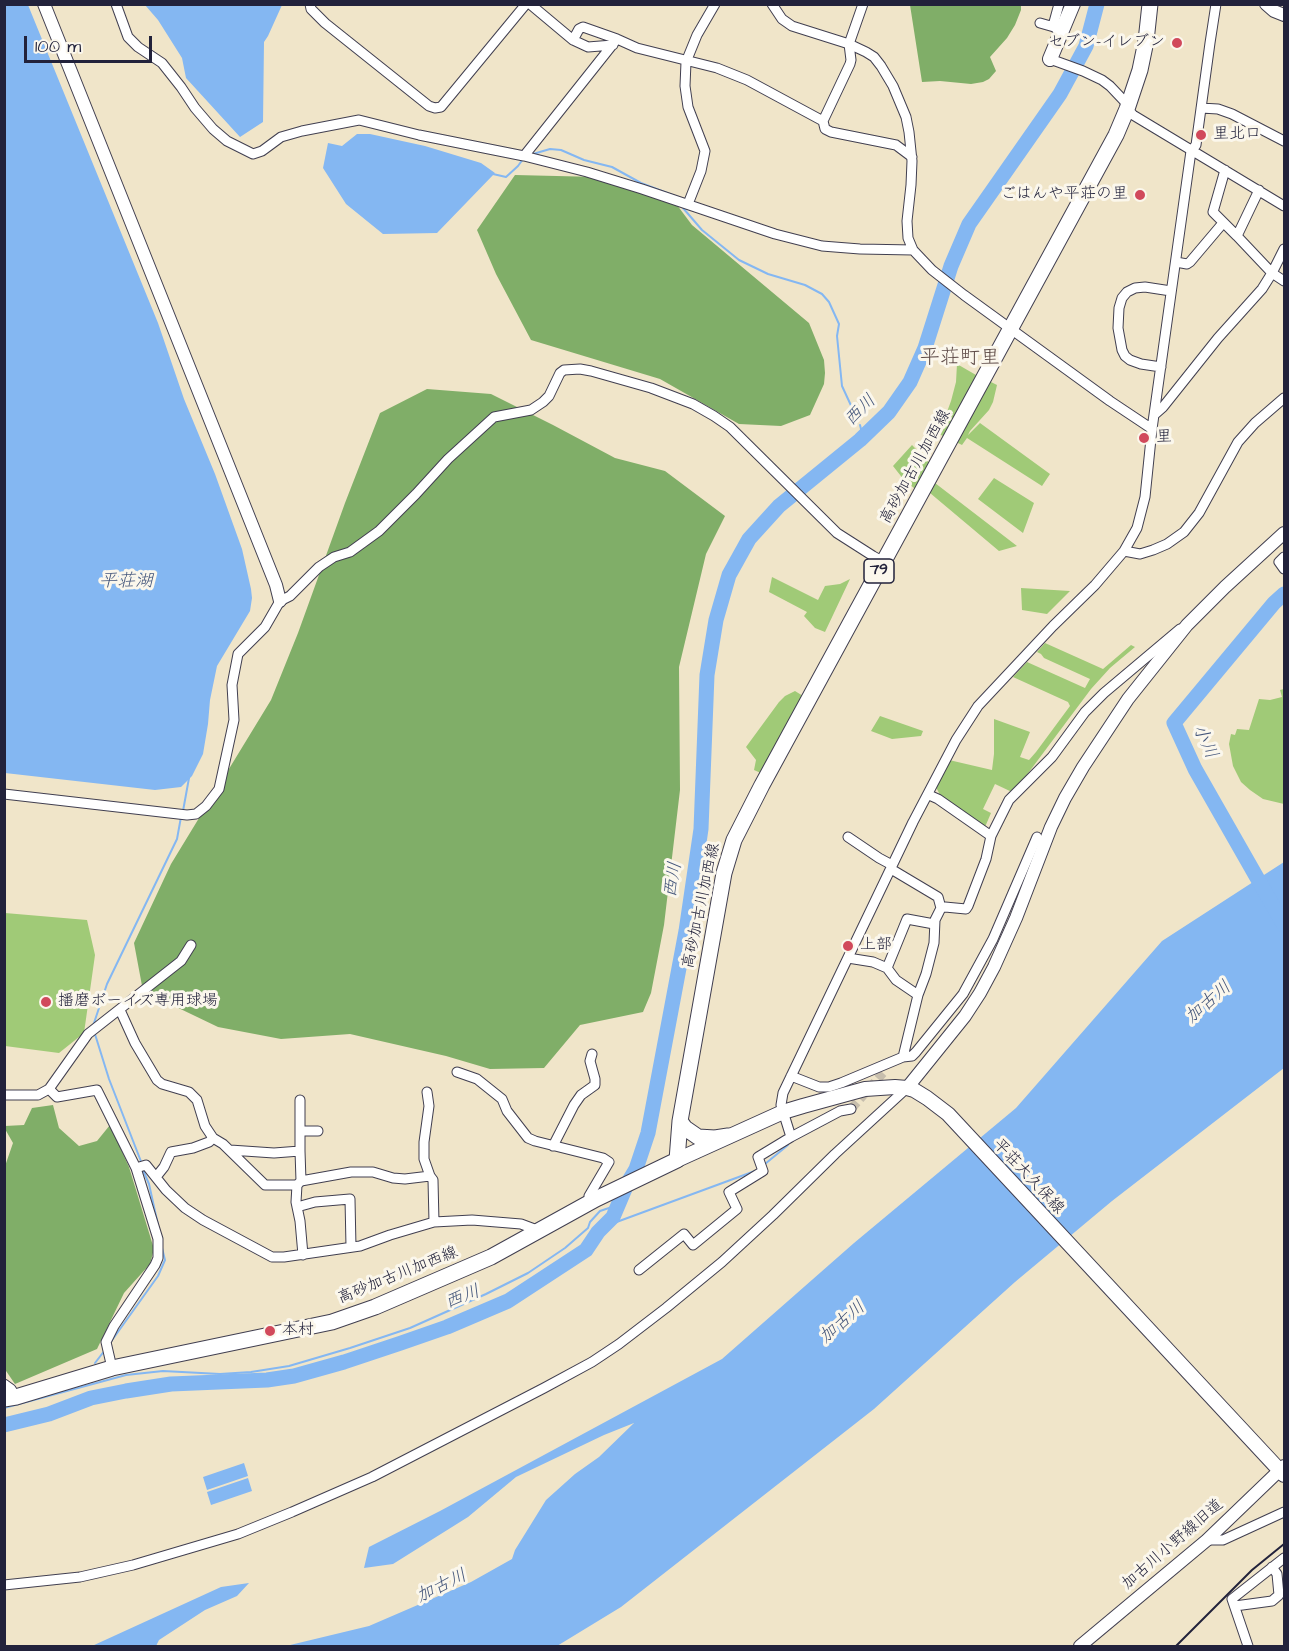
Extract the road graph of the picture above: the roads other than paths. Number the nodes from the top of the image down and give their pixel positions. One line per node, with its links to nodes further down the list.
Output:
1 (44, 4): 48 (street)
2 (116, 4): 26 (street)
3 (310, 4): 4 (street)
4 (528, 4): 16 (street)
5 (715, 4): 20 (street)
6 (772, 4): 18 (street)
7 (863, 4): 18 (street)
8 (1059, 4): 15 (street)
9 (1073, 4): 15 (main road)
10 (1150, 4): 21 (main road, 高砂加古川加西線 / 79)
11 (1216, 4): 22 (street)
12 (1266, 4): 13 (street)
13 (1284, 15)
14 (1040, 23): 15 (street)
15 (1057, 29): 19 (main road)
16 (573, 39): 17 (street); 17 (street)
17 (615, 42): 20 (street); 26 (street)
18 (849, 44): 23 (street); 27 (street)
19 (1052, 59): 21 (street)
20 (686, 62): 23 (street); 30 (street)
21 (1128, 107): 25 (street); 40 (main road, 高砂加古川加西線 / 79)
22 (1201, 108): 24 (street); 25 (street)
23 (823, 121): 27 (street)
24 (1284, 141)
25 (1191, 151): 28 (street); 36 (street)
26 (524, 156): 30 (street)
27 (912, 157): 35 (street)
28 (1225, 170): 29 (street); 32 (street)
29 (1258, 190): 31 (street); 33 (street)
30 (688, 204): 35 (street)
31 (1284, 206)
32 (1223, 223): 33 (street); 36 (street)
33 (1237, 236): 37 (street)
34 (1284, 249): 37 (street)
35 (914, 250): 40 (street)
36 (1176, 262): 39 (street)
37 (1272, 273): 38 (street); 43 (street)
38 (1284, 281)
39 (1171, 291): 41 (street); 41 (street)
40 (1011, 329): 44 (street); 47 (main road, 高砂加古川加西線 / 79)
41 (1161, 367): 43 (street)
42 (1284, 398): 46 (street)
43 (1155, 414): 44 (street)
44 (1152, 429): 46 (street)
45 (1284, 533): 49 (street)
46 (1124, 551): 51 (street)
47 (884, 562): 48 (street); 75 (main road, 高砂加古川加西線 / 79)
48 (280, 601): 50 (street)
49 (1187, 625): 52 (street); 69 (street)
50 (4, 794)
51 (928, 795): 52 (street); 55 (street)
52 (991, 836): 56 (street)
53 (848, 837): 55 (street)
54 (1037, 837): 64 (street)
55 (892, 867): 56 (street); 59 (street)
56 (941, 908): 57 (street)
57 (934, 924): 60 (street); 61 (street)
58 (191, 945): 62 (street)
59 (848, 958): 60 (street); 67 (street)
60 (887, 968): 61 (street)
61 (918, 995): 64 (street)
62 (120, 1010): 68 (street); 80 (street)
63 (592, 1054): 81 (street)
64 (898, 1058): 66 (street); 67 (street)
65 (457, 1072): 81 (street)
66 (883, 1073)
67 (791, 1076): 74 (street)
68 (49, 1089): 71 (street); 85 (street)
69 (911, 1089): 74 (main road); 99 (main road, 平荘大久保線); 104 (street)
70 (427, 1092): 86 (street)
71 (4, 1095)
72 (300, 1100): 76 (street)
73 (851, 1109): 79 (street)
74 (783, 1112): 78 (main road); 79 (street)
75 (680, 1121): 78 (main road); 84 (main road, 高砂加古川加西線 / 79)
76 (301, 1131): 77 (street); 83 (street)
77 (318, 1131)
78 (728, 1136): 84 (main road)
79 (791, 1137): 95 (street)
80 (213, 1138): 82 (street); 87 (street)
81 (553, 1146): 89 (street)
82 (230, 1150): 83 (street); 88 (street)
83 (300, 1151): 88 (street)
84 (677, 1160): 89 (main road, 高砂加古川加西線)
85 (136, 1168): 87 (street); 96 (street)
86 (430, 1176): 88 (street); 91 (street)
87 (156, 1177): 94 (street)
88 (299, 1183): 90 (street)
89 (594, 1200): 92 (main road, 高砂加古川加西線)
90 (297, 1207): 93 (street); 94 (street)
91 (434, 1222): 92 (street); 93 (street)
92 (537, 1230): 96 (main road, 高砂加古川加西線)
93 (351, 1247): 94 (street)
94 (303, 1255)
95 (639, 1270)
96 (112, 1368): 98 (main road, 高砂加古川加西線)
97 (4, 1384): 98 (street)
98 (10, 1398)
99 (1281, 1469): 101 (street, 加古川小野線旧道)
100 (1284, 1512): 101 (street)
101 (1207, 1540): 106 (street, 加古川小野線旧道)
102 (1284, 1558): 103 (street)
103 (1272, 1567): 105 (street); 105 (street)
104 (4, 1585)
105 (1234, 1603): 107 (street)
106 (1080, 1647)
107 (1248, 1647)

